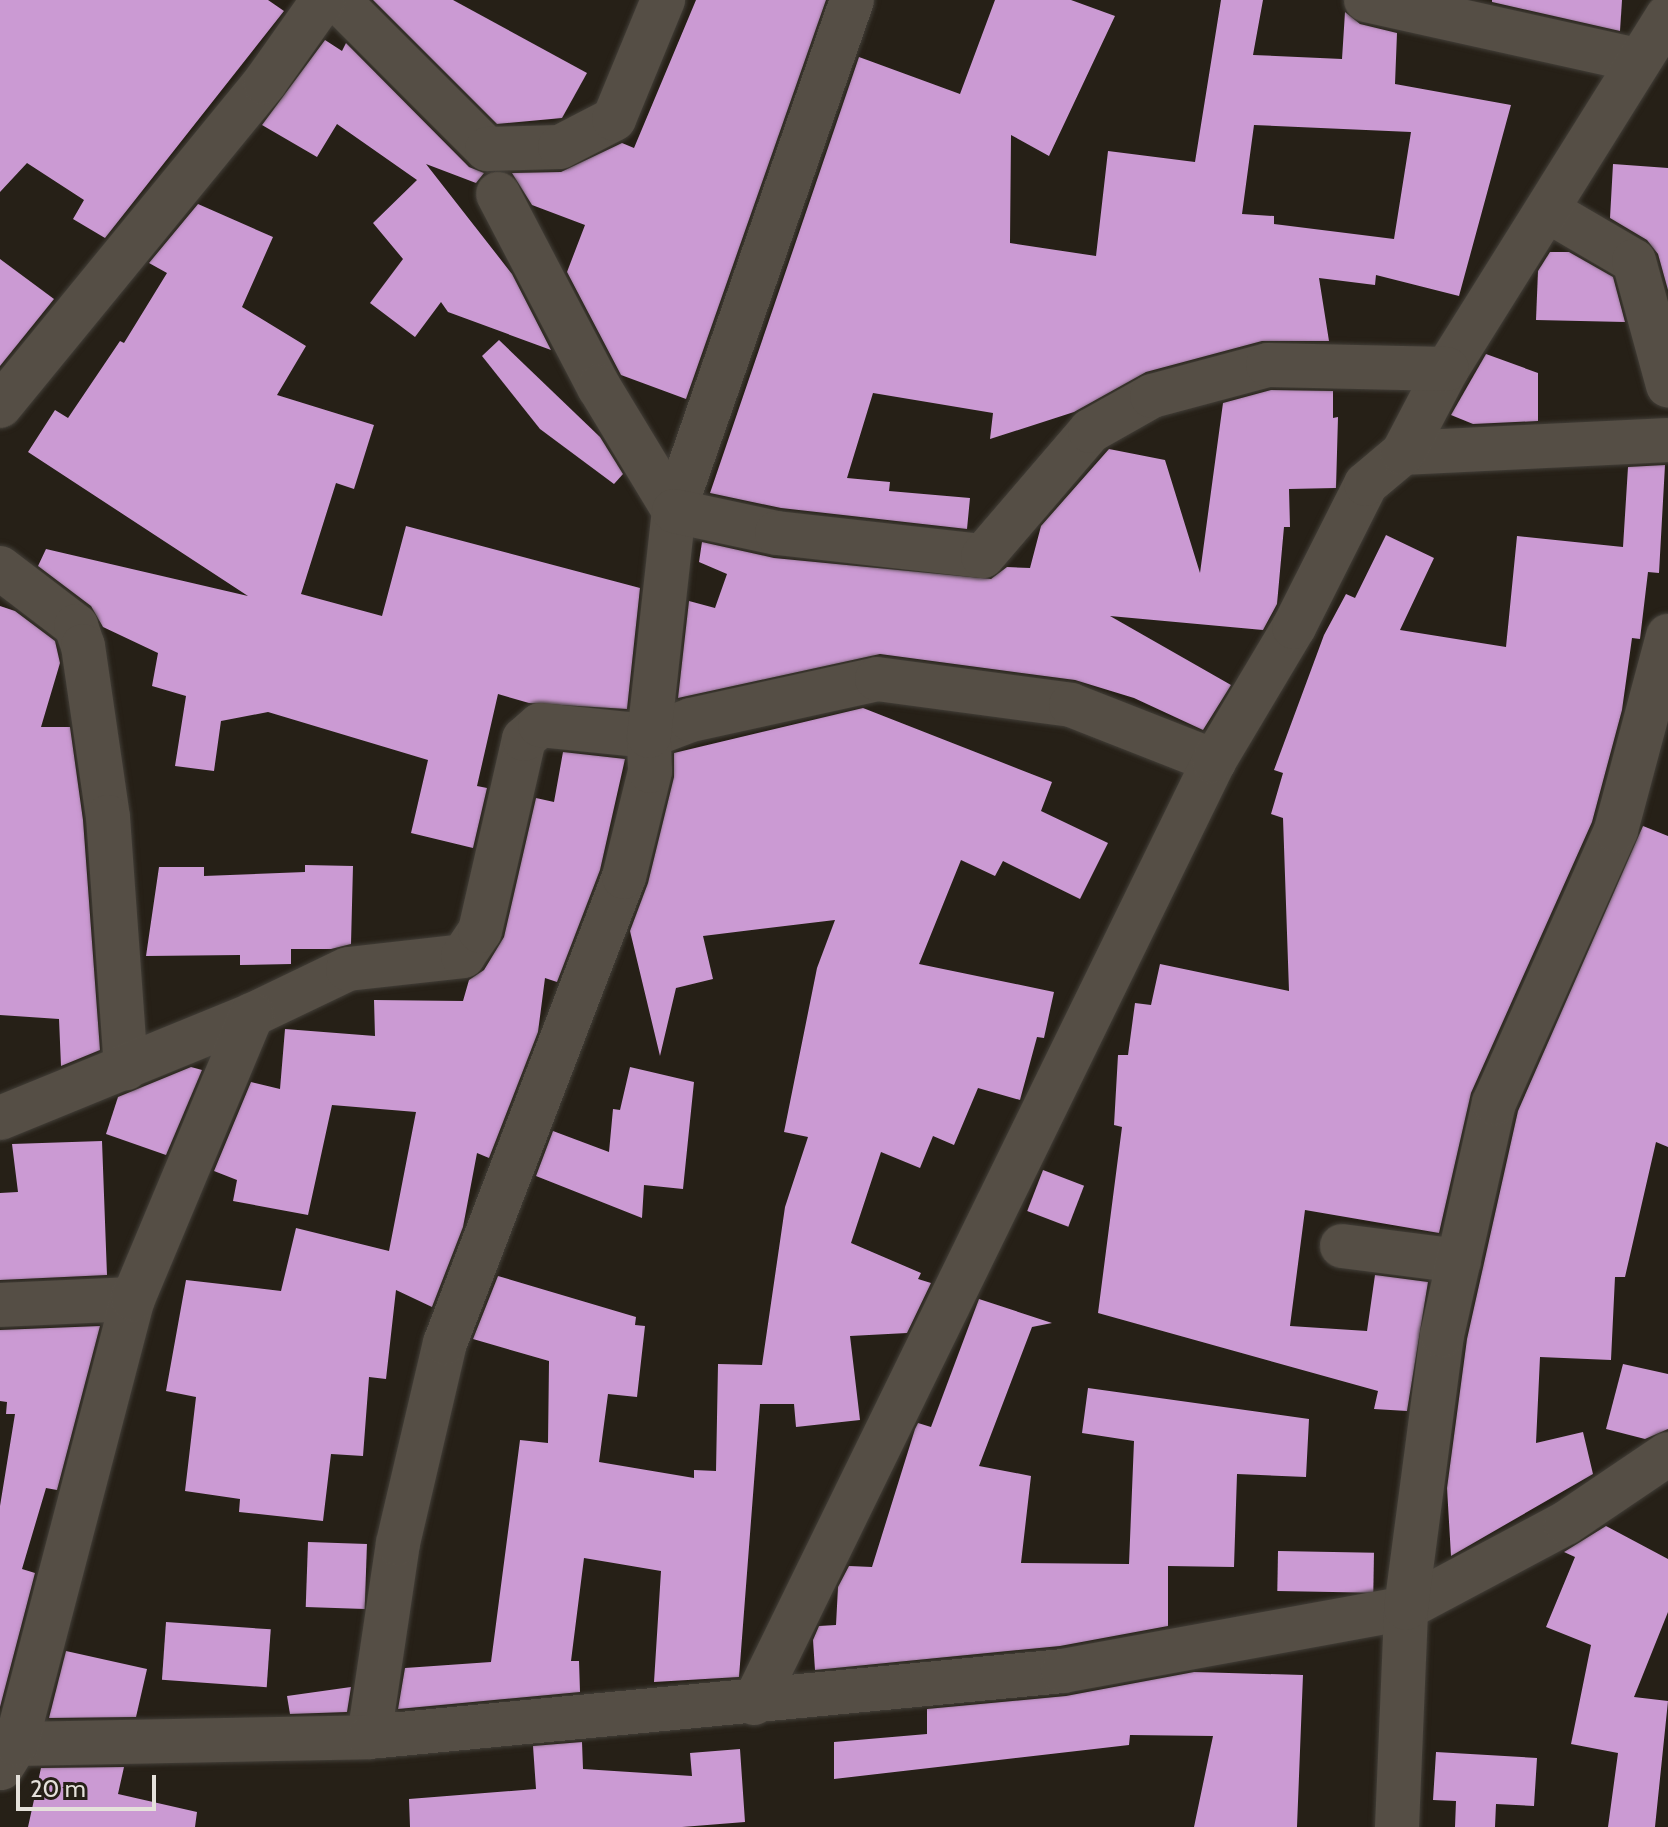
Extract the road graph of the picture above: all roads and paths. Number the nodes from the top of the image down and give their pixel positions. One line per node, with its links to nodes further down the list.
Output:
1 (323, 0): 13 (street)
2 (338, 0): 3 (street)
3 (663, 0)
4 (852, 0): 16 (street)
5 (1366, 0): 7 (street)
6 (1668, 16): 7 (street)
7 (1637, 60): 9 (street)
8 (498, 194): 16 (street)
9 (1550, 212): 10 (street); 11 (street)
10 (1651, 258): 12 (street)
11 (1447, 369): 15 (street); 16 (street)
12 (1668, 385)
13 (0, 406)
14 (1668, 440): 15 (street)
15 (1403, 453): 20 (street)
16 (674, 511): 19 (street)
17 (0, 568): 22 (street)
18 (1668, 636): 25 (street)
19 (649, 736): 20 (street); 21 (street); 31 (street)
20 (1214, 761): 30 (street)
21 (252, 1015): 22 (street); 26 (street)
22 (126, 1068): 23 (street)
23 (0, 1118)
24 (1342, 1246): 25 (street)
25 (1459, 1261): 29 (street)
26 (133, 1299): 27 (street); 32 (street)
27 (0, 1305)
28 (1668, 1454): 29 (street)
29 (1406, 1608): 30 (street); 33 (street)
30 (754, 1703): 31 (street)
31 (369, 1737): 32 (street)
32 (5, 1751)
33 (1397, 1827)

